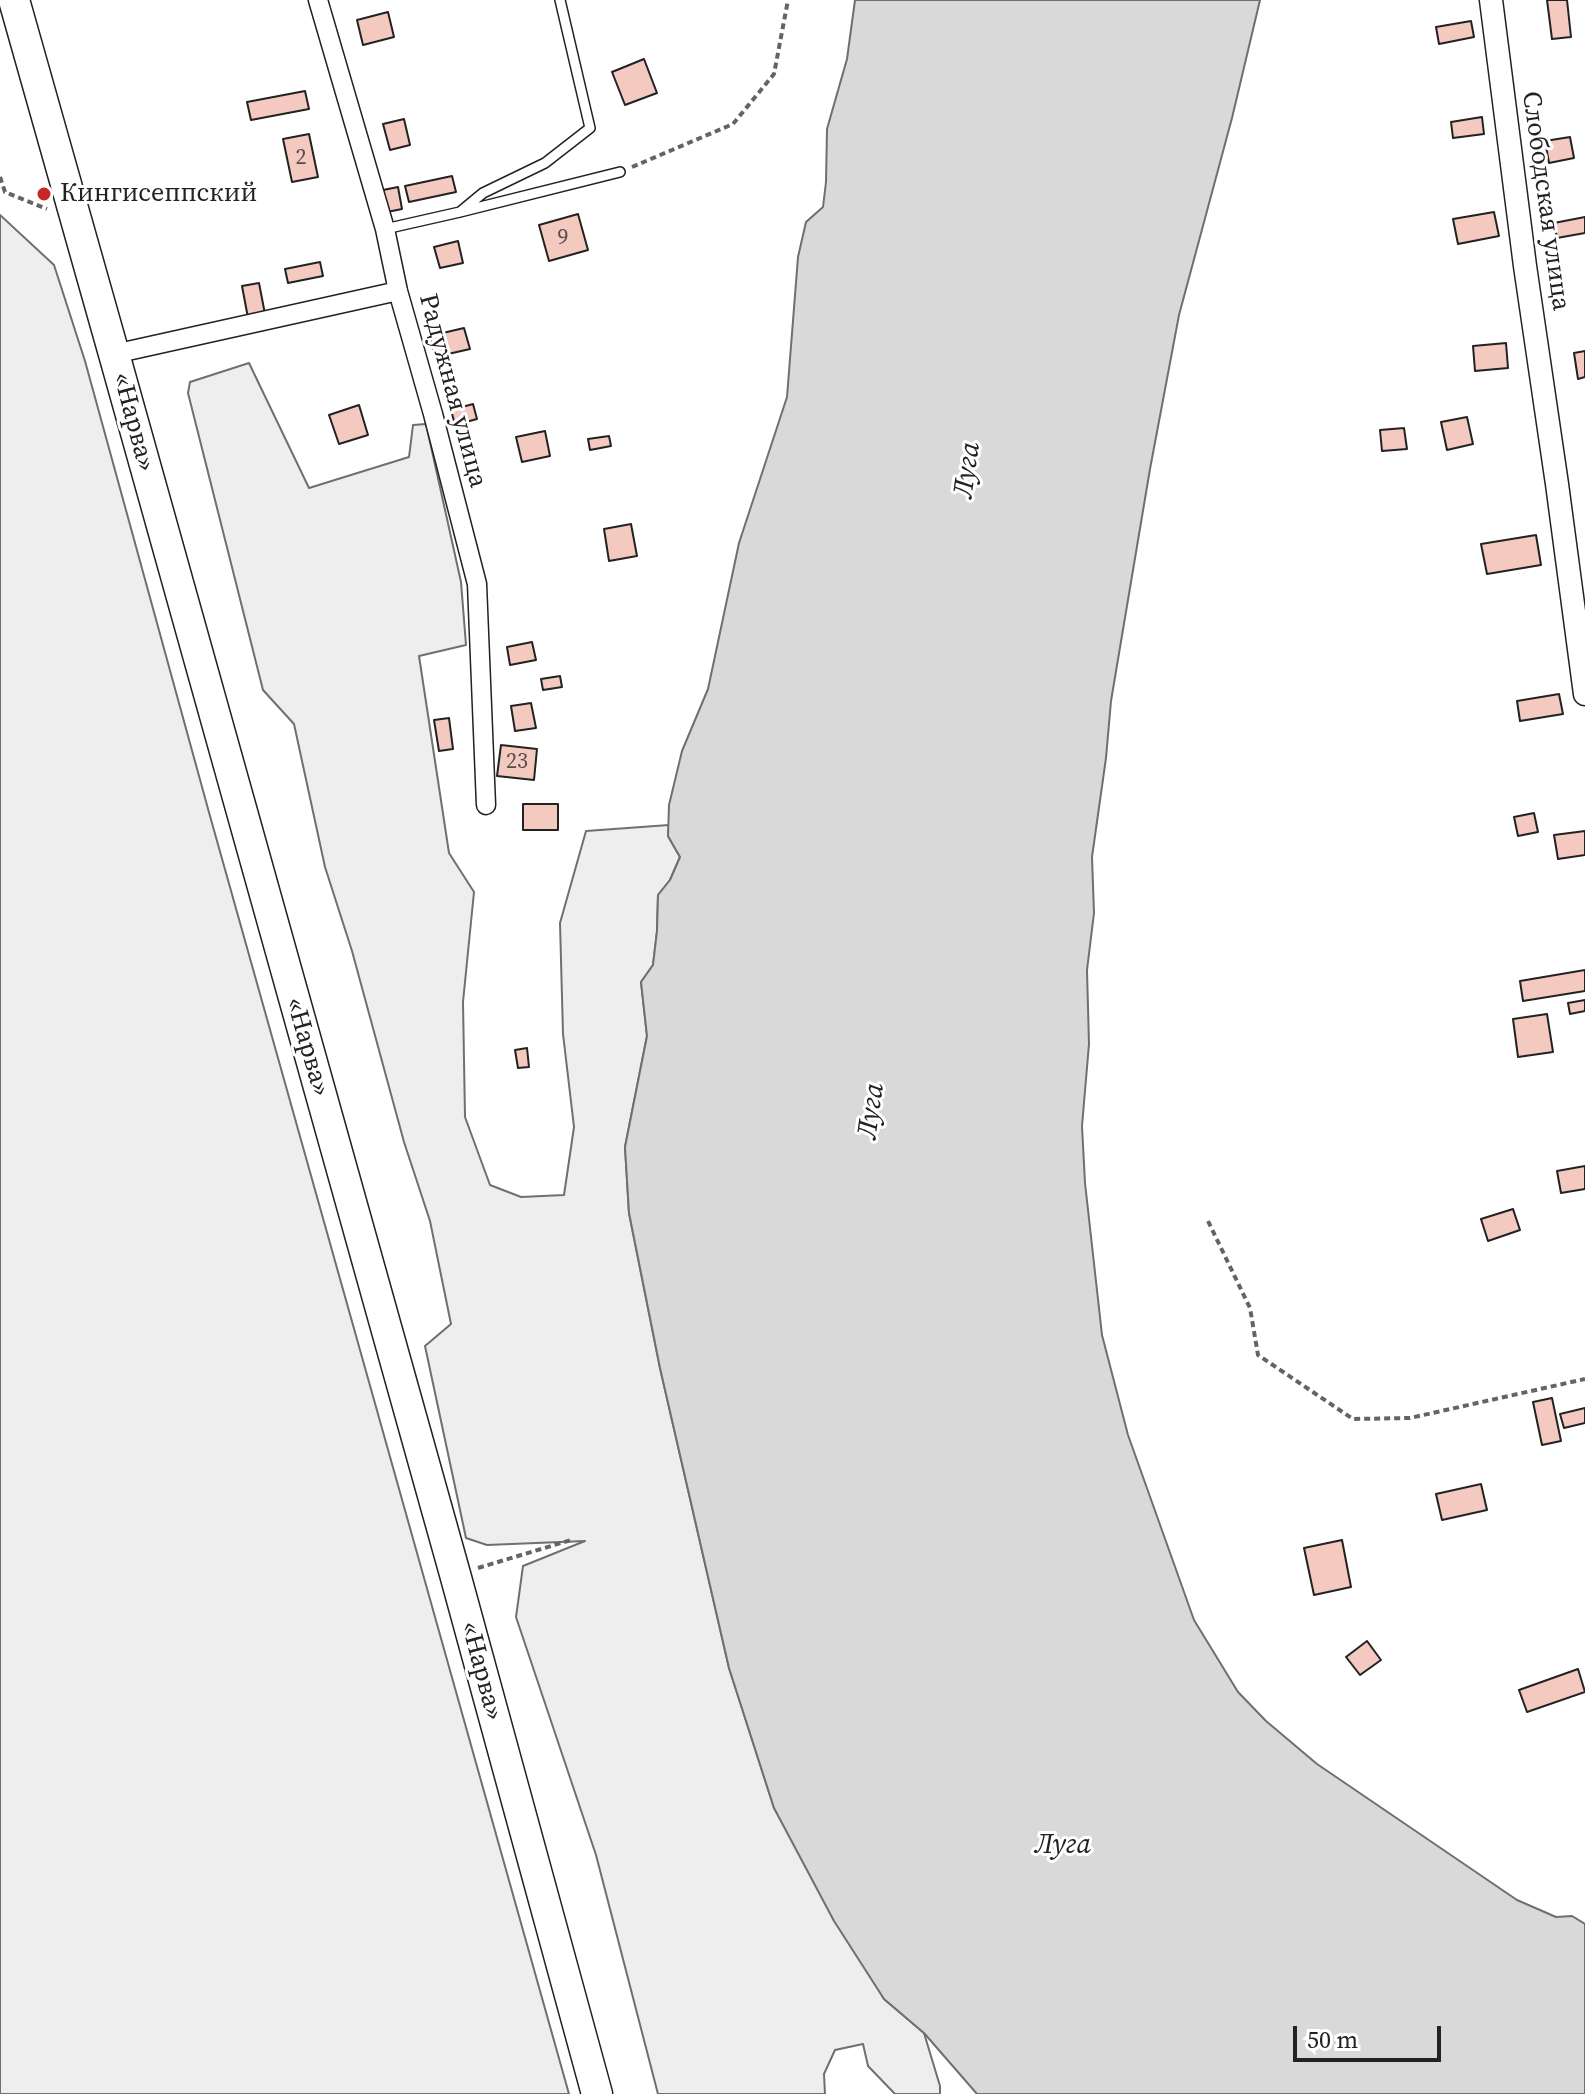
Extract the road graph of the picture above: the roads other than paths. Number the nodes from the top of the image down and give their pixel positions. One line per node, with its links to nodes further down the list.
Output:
1 (14, 0): 9 (highway, «Нарва»)
2 (318, 0): 7 (street, Радужная улица)
3 (560, 0): 6 (lane)
4 (1491, 0): 10 (street, Слободская улица)
5 (620, 172): 6 (lane)
6 (460, 212): 7 (lane)
7 (385, 229): 8 (street, Радужная улица)
8 (398, 291): 9 (street); 11 (street, Радужная улица)
9 (114, 354): 12 (highway, «Нарва»)
10 (1585, 694)
11 (486, 805)
12 (597, 2094)

